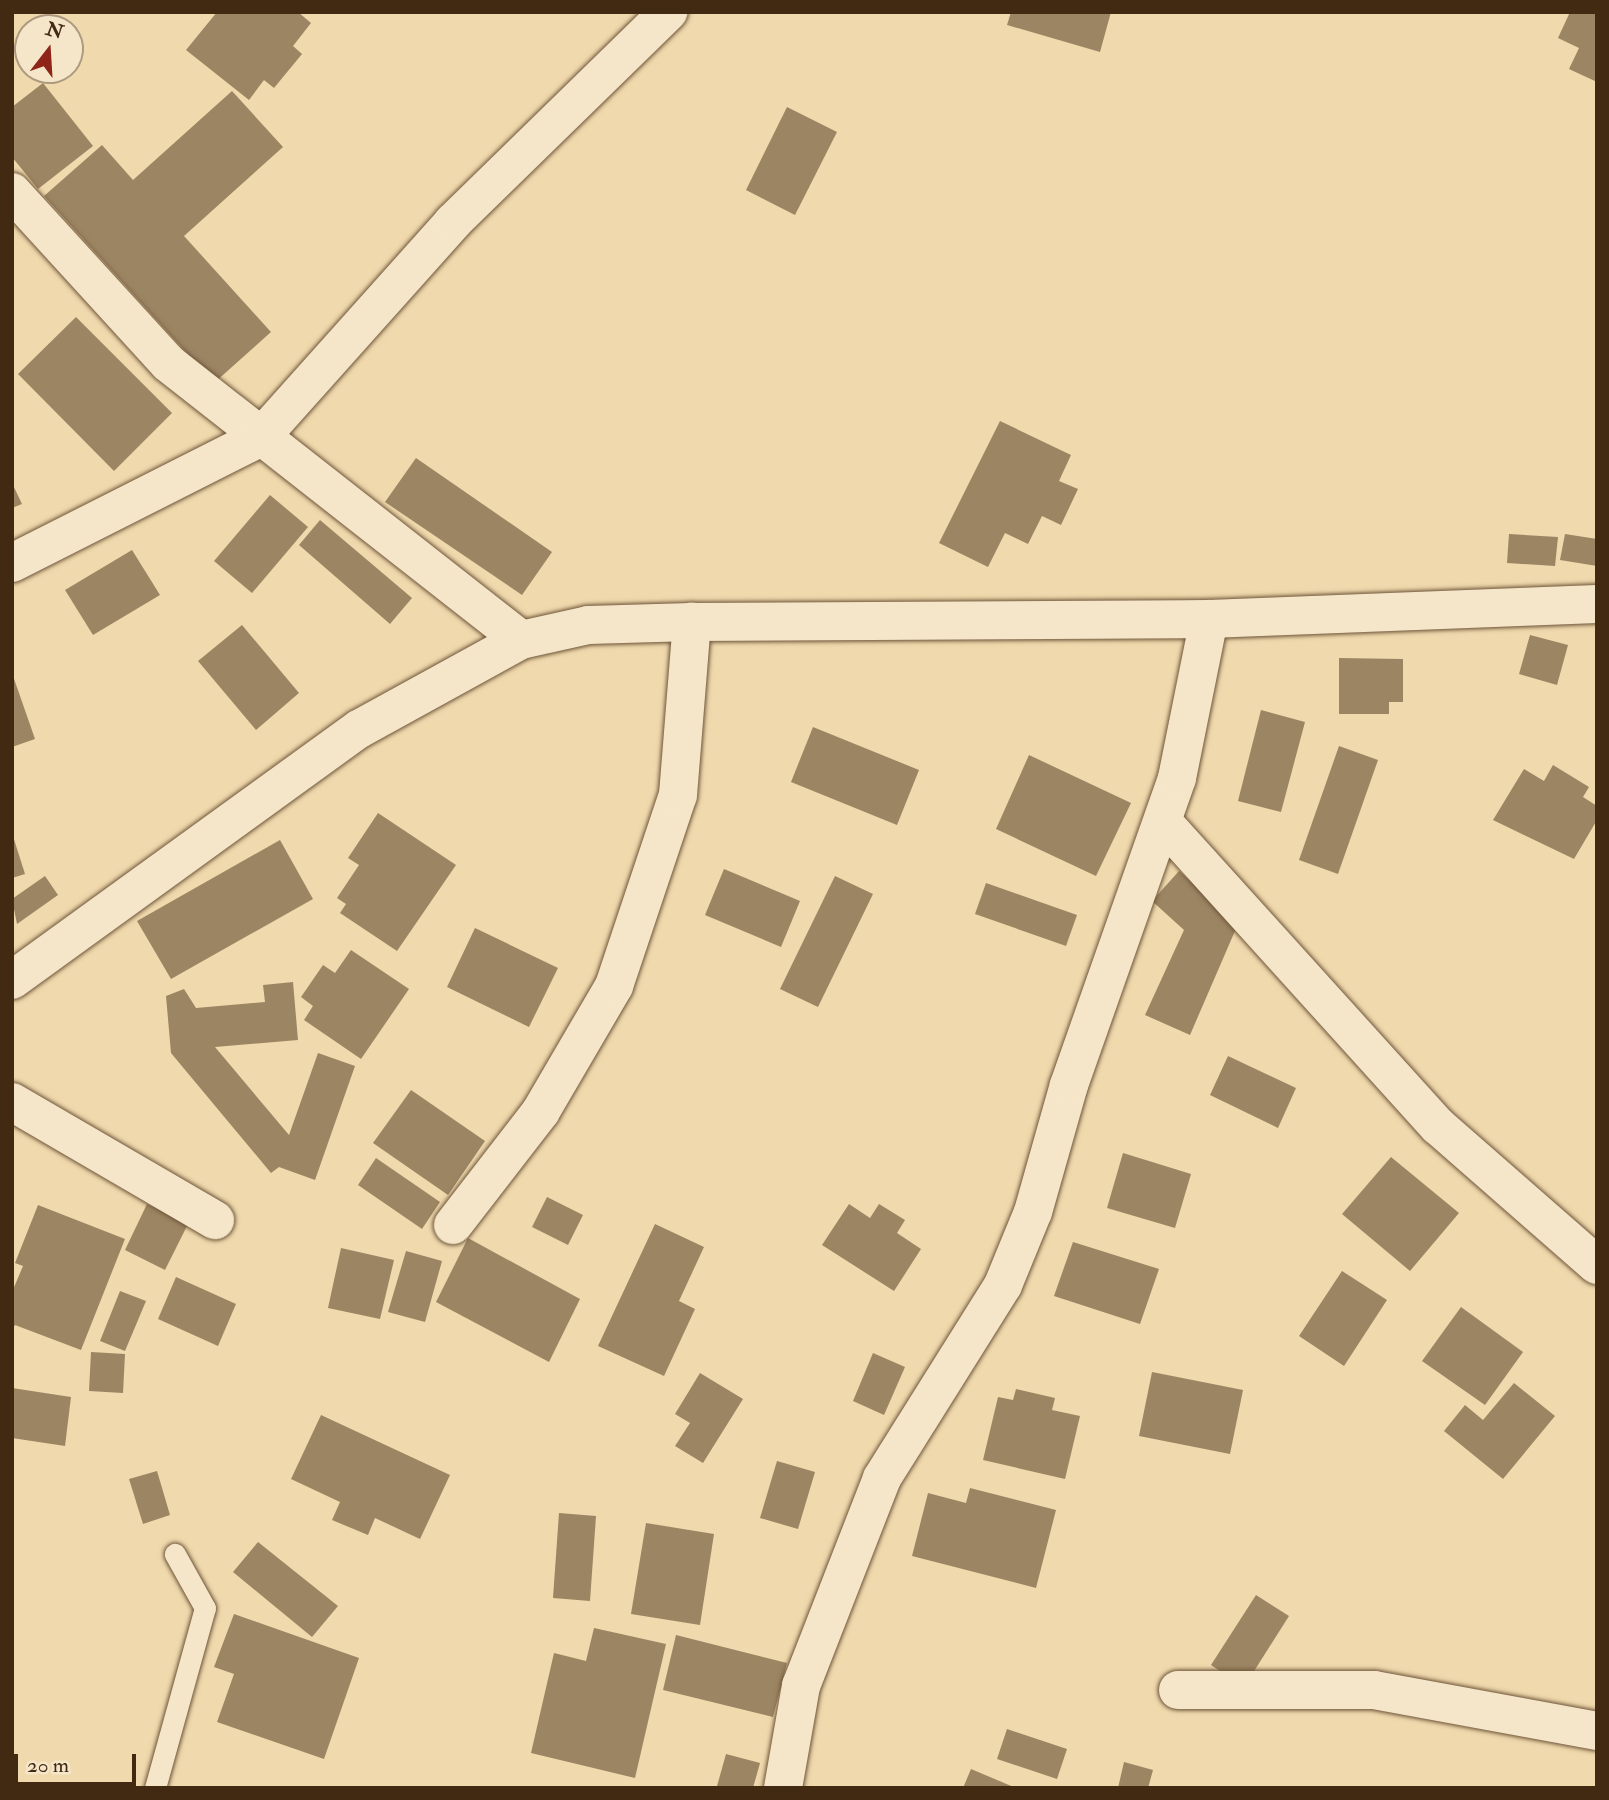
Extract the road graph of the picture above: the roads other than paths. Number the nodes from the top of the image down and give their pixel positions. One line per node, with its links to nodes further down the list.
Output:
1 (668, 12): 3 (street)
2 (12, 192): 3 (street)
3 (261, 437): 4 (street); 8 (street)
4 (12, 563)
5 (1597, 604): 6 (street)
6 (1209, 619): 7 (street); 9 (street)
7 (692, 622): 8 (street); 13 (street)
8 (521, 640): 10 (street)
9 (1163, 822): 14 (street); 19 (street)
10 (12, 980)
11 (12, 1102): 12 (street)
12 (215, 1220)
13 (453, 1225)
14 (1597, 1265)
15 (175, 1554): 18 (lane)
16 (1178, 1690): 17 (street)
17 (1597, 1731)
18 (155, 1788)
19 (783, 1788)

